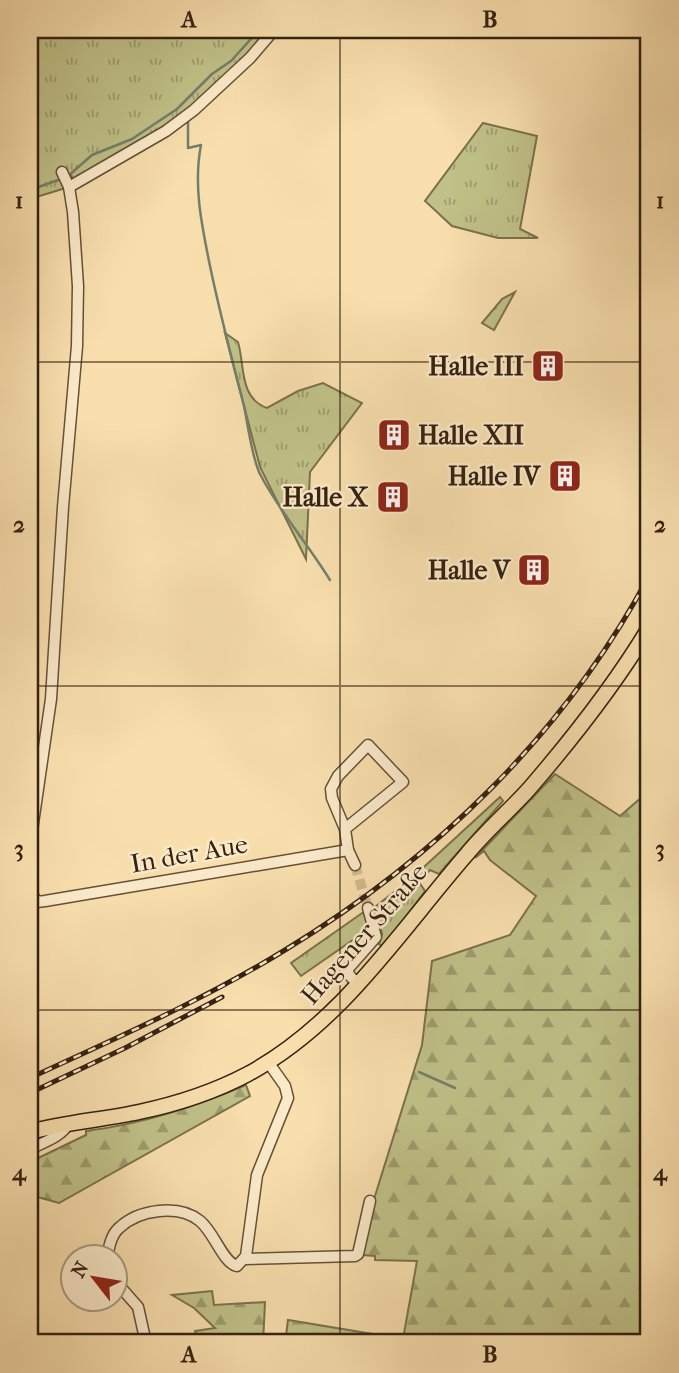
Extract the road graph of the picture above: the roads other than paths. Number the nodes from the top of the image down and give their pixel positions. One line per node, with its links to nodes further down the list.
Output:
1 (274, 30): 3 (street)
2 (62, 172): 3 (street)
3 (69, 187): 6 (street)
4 (649, 628): 11 (main road, Hagener Straße)
5 (345, 829): 5 (street); 7 (street)
6 (30, 844)
7 (348, 850): 8 (street); 9 (street, In der Aue)
8 (355, 865)
9 (30, 891)
10 (368, 908): 11 (street)
11 (358, 985): 12 (main road, Hagener Straße)
12 (268, 1062): 13 (main road, Hagener Straße); 18 (street)
13 (69, 1123): 14 (main road, Hagener Straße); 15 (street)
14 (30, 1132)
15 (30, 1149)
16 (370, 1201): 18 (street)
17 (111, 1244): 18 (street)
18 (245, 1259)
19 (130, 1298): 20 (street)
20 (146, 1343)

